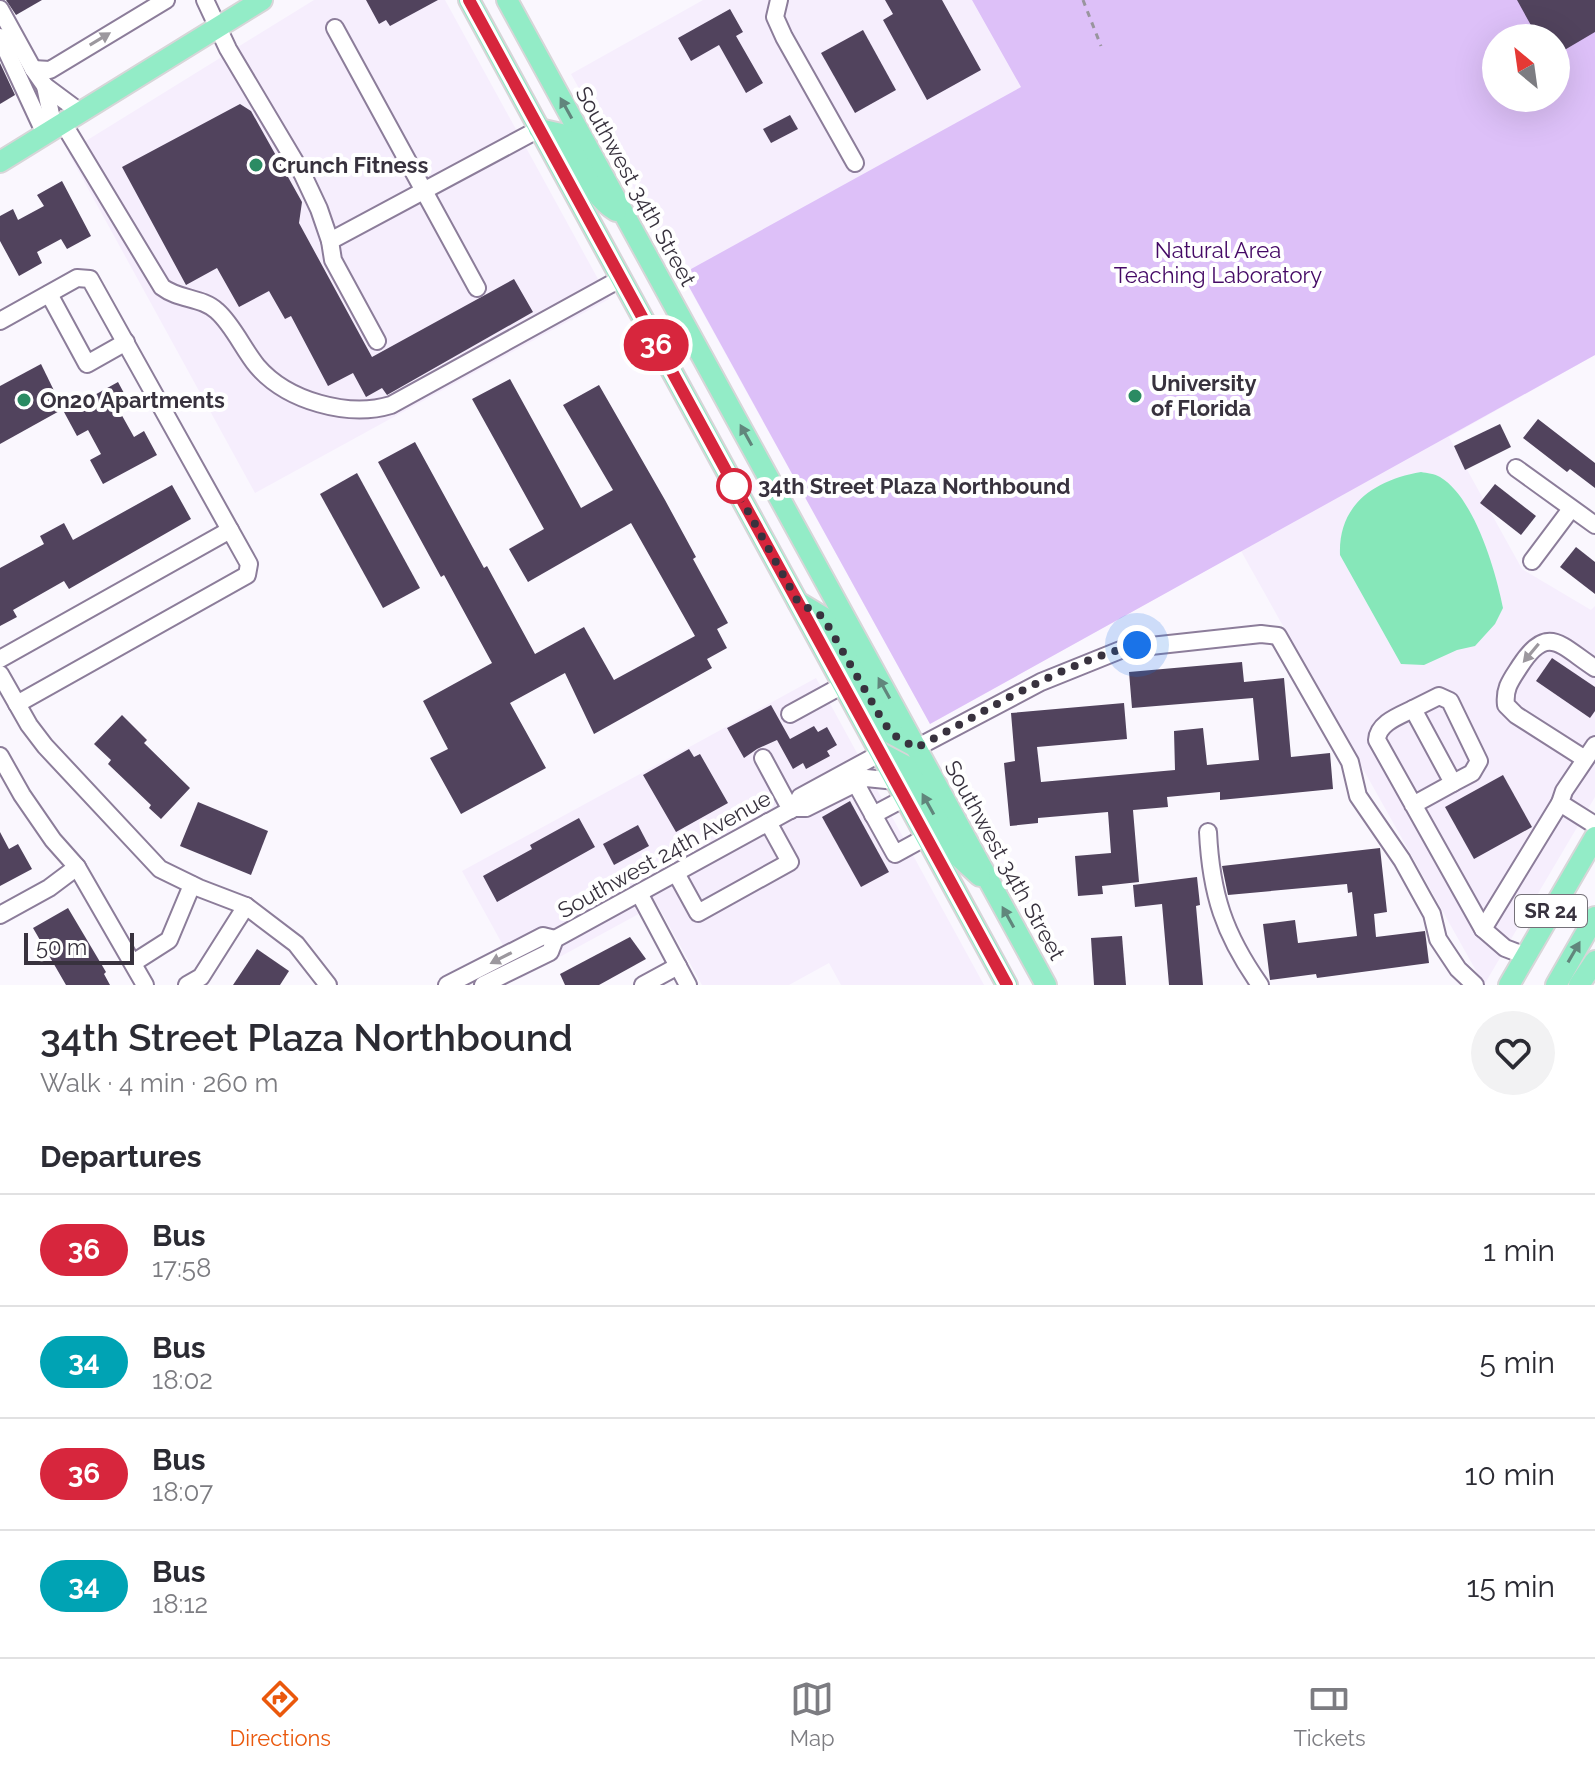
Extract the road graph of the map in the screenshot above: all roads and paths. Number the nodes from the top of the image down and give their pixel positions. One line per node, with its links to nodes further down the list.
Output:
1 (166, 0): 13 (street, one-way to 1)
2 (205, 0): 9 (street)
3 (262, 0): 9 (main road)
4 (469, 0): 16 (main road)
5 (507, 0): 20 (main road, Southwest 34th Street, one-way to 5)
6 (779, 0): 18 (street)
7 (1083, 0): 12 (path)
8 (0, 9): 13 (street)
9 (217, 28): 15 (main road); 21 (street)
10 (335, 28): 19 (street)
11 (0, 37): 15 (street)
12 (1101, 46)
13 (33, 69): 14 (street)
14 (45, 86): 15 (street); 15 (street)
15 (60, 124): 17 (main road); 22 (street)
16 (539, 129): 19 (street); 20 (main road); 22 (main road)
17 (0, 162)
18 (855, 163)
19 (423, 190): 21 (street); 23 (street)
20 (626, 217): 41 (main road, Southwest 34th Street, one-way to 20)
21 (330, 241): 26 (street)
22 (620, 279): 33 (main road)
23 (477, 288)
24 (49, 294): 25 (street); 27 (street); 27 (street)
25 (4, 319)
26 (377, 341)
27 (126, 342): 31 (street)
28 (1516, 468): 29 (street)
29 (1571, 509): 30 (street); 32 (street)
30 (1595, 525)
31 (230, 530): 34 (street); 38 (street)
32 (1532, 561)
33 (798, 602): 37 (main road); 41 (main road)
34 (0, 659)
35 (1595, 668): 42 (street, one-way to 42)
36 (0, 674): 38 (street)
37 (843, 685): 40 (street); 43 (main road)
38 (17, 704): 60 (street)
39 (1413, 709): 47 (street); 47 (street); 50 (street)
40 (790, 714)
41 (916, 748): 61 (main road, Southwest 34th Street); 82 (street)
42 (1590, 752): 49 (street)
43 (881, 753): 48 (main road); 51 (street, Southwest 24th Avenue); 61 (main road, one-way to 43)
44 (0, 756): 58 (street)
45 (763, 758): 51 (street)
46 (855, 782): 48 (street, Southwest 24th Avenue); 51 (street, Southwest 24th Avenue); 52 (street)
47 (1453, 783): 50 (street)
48 (900, 789): 52 (street); 56 (main road)
49 (1560, 803): 54 (street); 66 (street)
50 (1413, 805): 66 (street)
51 (793, 809): 53 (street, Southwest 24th Avenue)
52 (873, 815): 56 (street)
53 (768, 822): 59 (street, Southwest 24th Avenue); 59 (street)
54 (1595, 825)
55 (1208, 832): 81 (street)
56 (926, 837): 79 (main road)
57 (1595, 837): 68 (main road, SR 24)
58 (77, 867): 64 (street); 70 (street)
59 (676, 873): 62 (street, Southwest 24th Avenue)
60 (192, 885): 63 (street); 70 (street)
61 (992, 887): 80 (main road, Southwest 34th Street, one-way to 61)
62 (639, 893): 67 (street, Southwest 24th Avenue); 71 (street)
63 (246, 906): 73 (street); 74 (street)
64 (0, 915)
65 (1595, 917): 84 (main road, SR 24, one-way to 65)
66 (1483, 929): 68 (street)
67 (555, 939): 75 (street, Southwest 24th Avenue, one-way to 75); 76 (street, Southwest 24th Avenue)
68 (1526, 956): 83 (main road, SR 24)
69 (1595, 961): 85 (main road)
70 (133, 963): 72 (street)
71 (678, 966): 77 (street); 78 (street)
72 (145, 985)
73 (187, 985)
74 (328, 985)
75 (447, 985)
76 (483, 985)
77 (643, 985)
78 (688, 985)
79 (1007, 985)
80 (1046, 985)
81 (1260, 985)
82 (1475, 985)
83 (1509, 985)
84 (1556, 985)
85 (1579, 985)

